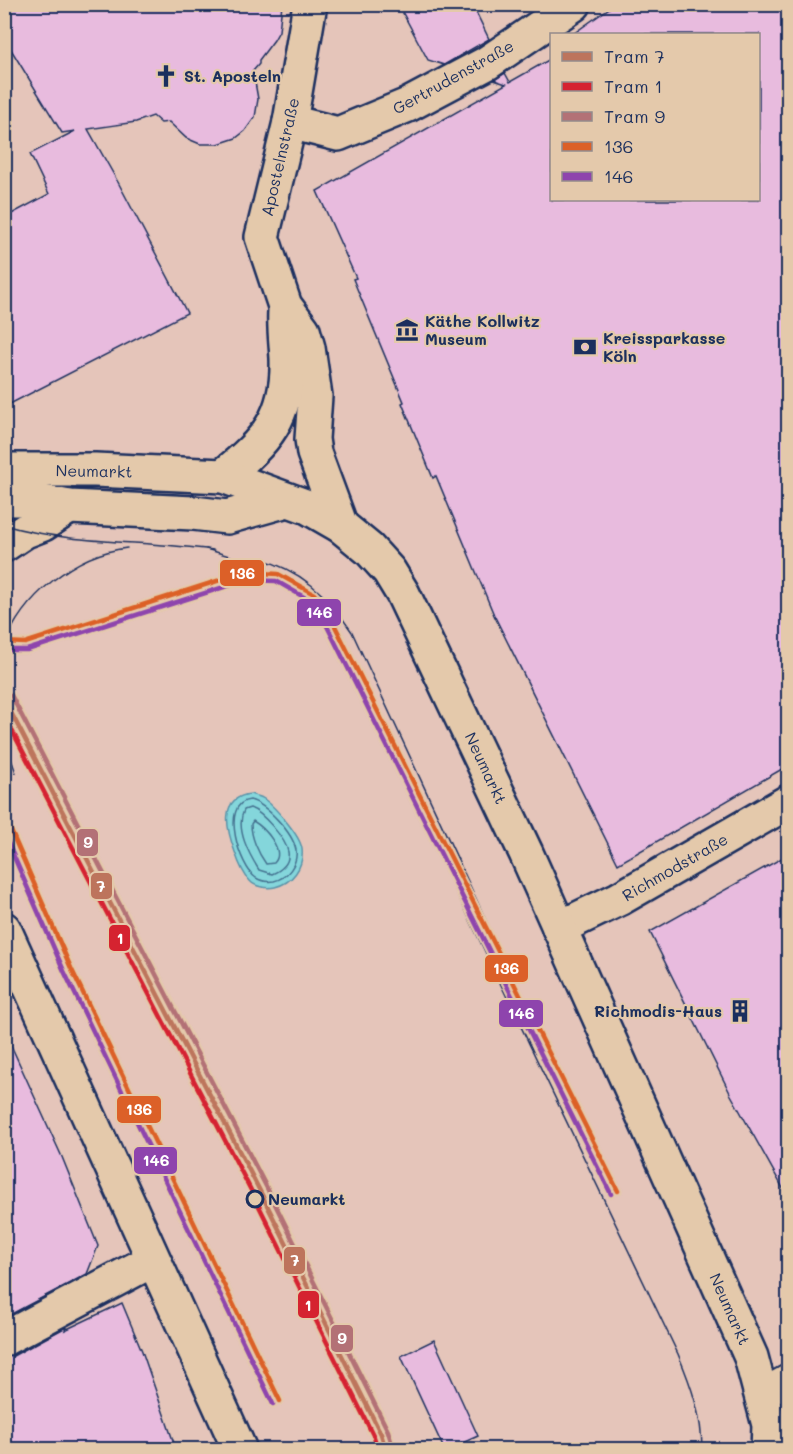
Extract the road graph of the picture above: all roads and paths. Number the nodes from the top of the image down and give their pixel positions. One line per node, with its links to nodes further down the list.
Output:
1 (310, 4): 3 (main road, Apostelnstraße)
2 (574, 4): 3 (main road, Gertrudenstraße)
3 (290, 122): 4 (main road, Apostelnstraße)
4 (285, 306): 6 (main road, Apostelnstraße); 10 (main road, Apostelnstraße)
5 (4, 470): 6 (main road, Neumarkt)
6 (223, 476): 8 (main road, Neumarkt)
7 (4, 499): 9 (main road, Neumarkt)
8 (287, 500): 9 (main road, Neumarkt); 10 (main road, Neumarkt)
9 (69, 507): 11 (main road)
10 (341, 526): 13 (main road, Neumarkt)
11 (4, 545)
12 (789, 802): 13 (main road, Richmodstraße)
13 (560, 928): 17 (main road, Neumarkt)
14 (4, 929): 15 (main road)
15 (153, 1260): 16 (main road); 18 (main road)
16 (4, 1339)
17 (775, 1387): 19 (main road, Neumarkt)
18 (240, 1449)
19 (768, 1449)

